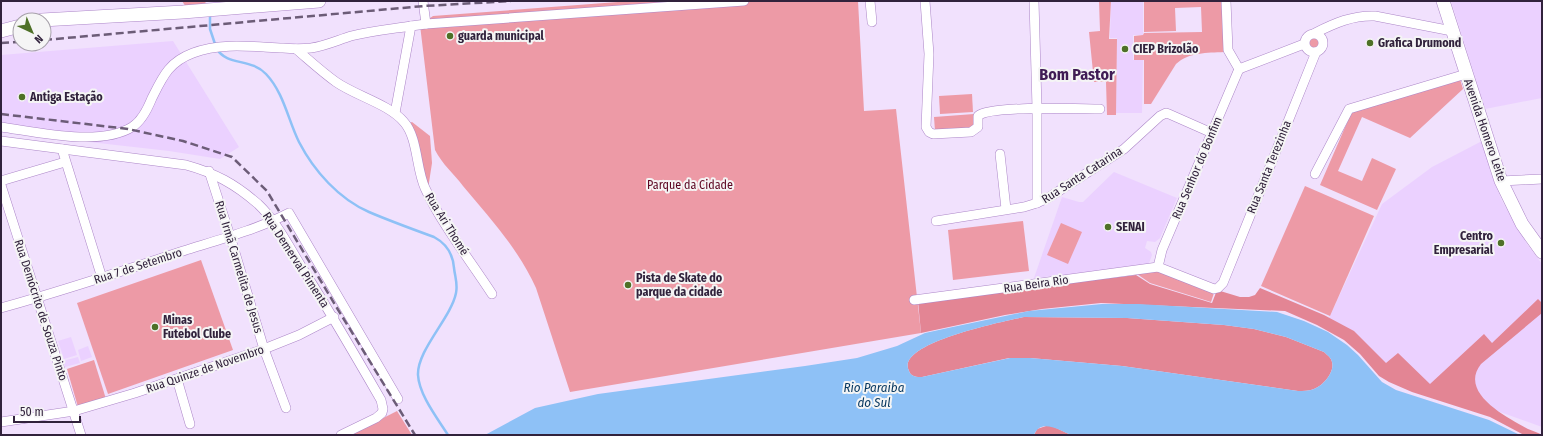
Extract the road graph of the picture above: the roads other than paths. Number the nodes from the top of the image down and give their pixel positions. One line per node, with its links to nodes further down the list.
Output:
1 (319, 1): 9 (main road)
2 (744, 1): 14 (street)
3 (870, 1): 12 (street)
4 (924, 1): 25 (street)
5 (1034, 1): 25 (street)
6 (1226, 1): 23 (street)
7 (1443, 1): 18 (main road, Avenida Homero Leite)
8 (424, 4): 14 (street)
9 (176, 6): 10 (main road)
10 (52, 19)
11 (12, 22): 13 (main road)
12 (872, 22)
13 (1, 23)
14 (426, 24): 15 (street)
15 (411, 26): 21 (street); 27 (street)
16 (12, 28): 17 (main road)
17 (1, 31)
18 (1452, 31): 19 (street); 24 (main road, Avenida Homero Leite)
19 (1319, 36): 20 (street); 22 (street)
20 (1304, 44): 22 (street); 23 (street)
21 (296, 49): 27 (street); 28 (street)
22 (1316, 52): 46 (street, Rua Santa Terezinha)
23 (1240, 69): 29 (street, Rua Senhor do Bonfim)
24 (1466, 74): 35 (street); 38 (main road, Avenida Homero Leite)
25 (1037, 108): 26 (street); 40 (street)
26 (1100, 109)
27 (395, 113): 48 (street, Rua Ari Thomé)
28 (1, 127)
29 (1212, 133): 40 (street, Rua Santa Catarina); 46 (street, Rua Senhor do Bonfim)
30 (1, 141): 31 (street, Rua Demerval Pimenta)
31 (62, 149): 33 (street); 34 (street, Rua Demerval Pimenta)
32 (1000, 154): 41 (street)
33 (65, 162): 37 (street); 47 (street)
34 (209, 171): 42 (street, Rua Demerval Pimenta); 44 (street, Rua Irmã Carmelita de Jesus)
35 (1315, 174)
36 (1542, 179): 38 (street)
37 (1, 181)
38 (1501, 181): 45 (main road, Avenida Homero Leite)
39 (1, 185): 49 (street, Rua Demócrito de Souza Pinto)
40 (1037, 203): 41 (street, Rua Santa Catarina)
41 (1006, 209): 43 (street, Rua Santa Catarina)
42 (273, 221): 44 (street, Rua 7 de Setembro); 52 (street, Rua Demerval Pimenta); 55 (street, Rua 7 de Setembro)
43 (936, 221)
44 (230, 236): 47 (street, Rua 7 de Setembro); 53 (street, Rua Irmã Carmelita de Jesus)
45 (1542, 252)
46 (1158, 267): 50 (street, Rua Beira Rio)
47 (102, 278): 49 (street, Rua 7 de Setembro)
48 (492, 294)
49 (37, 298): 51 (street, Rua 7 de Setembro); 57 (street, Rua Demócrito de Souza Pinto)
50 (914, 300)
51 (1, 308)
52 (334, 317): 53 (street, Rua Quinze de Novembro); 61 (street, Rua Demerval Pimenta)
53 (264, 349): 54 (street, Rua Quinze de Novembro); 56 (street, Rua Irmã Carmelita de Jesus)
54 (177, 379): 57 (street, Rua Quinze de Novembro); 59 (street)
55 (398, 399)
56 (286, 408)
57 (74, 411): 58 (street, Rua Quinze de Novembro); 60 (street, Rua Demócrito de Souza Pinto)
58 (1, 422)
59 (190, 424)
60 (81, 435)
61 (341, 435)

